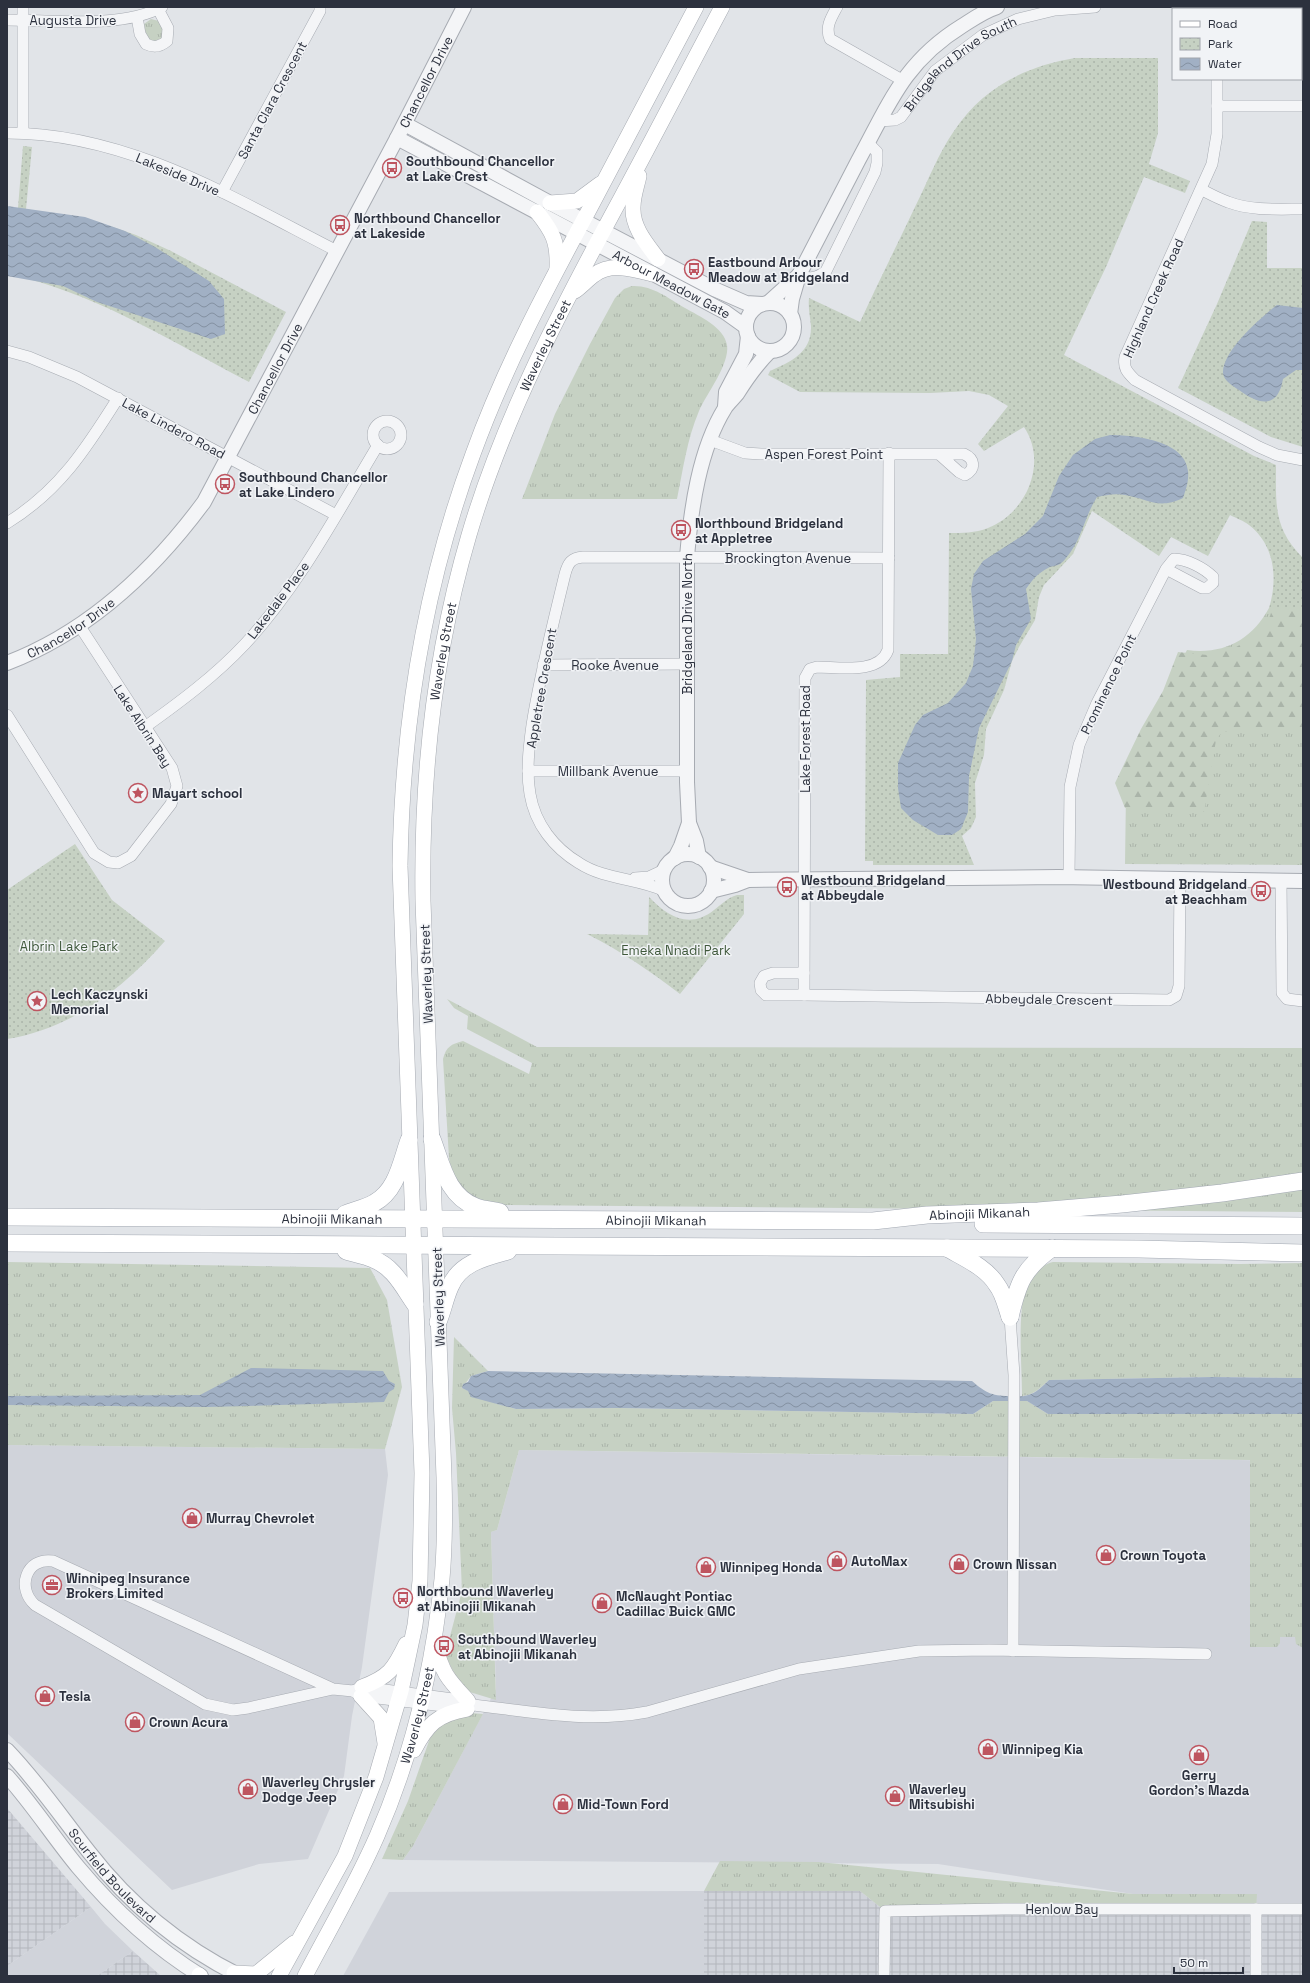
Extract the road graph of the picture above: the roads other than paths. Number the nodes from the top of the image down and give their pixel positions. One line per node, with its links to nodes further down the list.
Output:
1 (23, 7): 12 (street)
2 (320, 7): 26 (street, Santa Clara Crescent)
3 (464, 7): 18 (street, Chancellor Drive)
4 (696, 7): 24 (main road, Waverley Street)
5 (722, 7): 23 (main road, Waverley Street)
6 (837, 7): 13 (street)
7 (1094, 7): 17 (street, Bridgeland Drive South)
8 (160, 8): 10 (street, Augusta Drive); 10 (street)
9 (991, 8): 13 (street, Bridgeland Drive South)
10 (137, 17): 12 (street, Augusta Drive)
11 (7, 20): 12 (street, Augusta Drive)
12 (23, 20): 20 (street)
13 (902, 80): 17 (street, Bridgeland Drive South)
14 (1217, 80): 15 (street, Highland Creek Road)
15 (1217, 106): 16 (street); 25 (street, Highland Creek Road)
16 (1303, 106)
17 (878, 121): 22 (street, Bridgeland Drive South)
18 (404, 124): 21 (street, Chancellor Drive); 27 (street)
19 (7, 133): 20 (street, Lakeside Drive)
20 (22, 133): 26 (street, Lakeside Drive)
21 (397, 138): 29 (street); 32 (street, Chancellor Drive)
22 (868, 143): 36 (street, Bridgeland Drive South); 36 (street)
23 (642, 159): 31 (main road, Waverley Street); 33 (main road)
24 (605, 180): 27 (main road); 30 (main road, Waverley Street)
25 (1202, 190): 28 (street); 50 (street, Highland Creek Road)
26 (222, 192): 32 (street, Lakeside Drive)
27 (550, 203): 30 (street)
28 (1303, 209)
29 (537, 212): 30 (street); 34 (main road)
30 (580, 227): 31 (street); 34 (main road, Waverley Street)
31 (600, 237): 33 (street, Arbour Meadow Gate); 35 (street, Arbour Meadow Gate); 37 (main road, Waverley Street)
32 (337, 251): 49 (street, Chancellor Drive)
33 (658, 259): 38 (street, Arbour Meadow Gate)
34 (557, 270): 82 (main road, Waverley Street)
35 (652, 274): 37 (main road); 40 (street, Arbour Meadow Gate)
36 (799, 275): 38 (street, Bridgeland Drive South); 39 (street, Bridgeland Drive South)
37 (570, 294): 81 (main road, Waverley Street)
38 (765, 303): 39 (street); 40 (street)
39 (790, 314): 42 (street)
40 (747, 331): 42 (street); 44 (street, Bridgeland Drive North)
41 (7, 351): 43 (street, Lake Lindero Road)
42 (770, 351): 44 (street, Bridgeland Drive North)
43 (118, 398): 49 (street, Lake Lindero Road); 52 (street)
44 (725, 407): 45 (street, Bridgeland Drive North)
45 (710, 440): 47 (street, Aspen Forest Point); 53 (street, Bridgeland Drive North)
46 (378, 445): 51 (street, Lakedale Place)
47 (889, 453): 48 (street, Aspen Forest Point); 54 (street, Lake Forest Road)
48 (940, 455)
49 (229, 458): 51 (street, Lake Lindero Road); 56 (street, Chancellor Drive)
50 (1303, 460)
51 (336, 515): 61 (street, Lakedale Place)
52 (7, 523)
53 (687, 557): 54 (street, Brockington Avenue); 58 (street, Bridgeland Drive North); 59 (street, Appletree Crescent)
54 (889, 558): 71 (street, Lake Forest Road)
55 (1166, 569): 69 (street, Prominence Point)
56 (79, 625): 57 (street, Chancellor Drive); 61 (street, Lake Albrin Bay)
57 (7, 663)
58 (687, 664): 59 (street, Rooke Avenue); 63 (street, Bridgeland Drive North)
59 (543, 665): 62 (street, Appletree Crescent)
60 (7, 715): 61 (street, Lake Albrin Bay)
61 (145, 727)
62 (528, 770): 63 (street, Millbank Avenue); 70 (street, Appletree Crescent)
63 (687, 771): 64 (street, Bridgeland Drive North)
64 (689, 823): 65 (street, Bridgeland Drive North); 66 (street, Bridgeland Drive North)
65 (699, 857): 66 (street); 67 (street)
66 (675, 858): 68 (street)
67 (710, 867): 73 (street); 77 (street)
68 (664, 870): 70 (street, Appletree Crescent); 76 (street)
69 (1069, 877): 71 (street); 72 (street)
70 (629, 878): 76 (street, Appletree Crescent)
71 (804, 878): 73 (street); 78 (street)
72 (1180, 879): 74 (street); 79 (street, Abbeydale Crescent)
73 (748, 880): 77 (street)
74 (1281, 880): 75 (street); 80 (street)
75 (1303, 881)
76 (665, 891): 77 (street)
77 (711, 891)
78 (804, 973): 79 (street); 79 (street, Abbeydale Crescent)
79 (804, 995)
80 (1303, 1001)
81 (432, 1139): 87 (main road, Waverley Street); 88 (main road)
82 (409, 1140): 85 (main road); 86 (main road, Waverley Street)
83 (1303, 1181): 89 (main road, Abinojii Mikanah)
84 (7, 1217): 85 (main road, Abinojii Mikanah)
85 (330, 1219): 86 (main road, Abinojii Mikanah)
86 (412, 1219): 87 (main road, Abinojii Mikanah); 94 (main road, Waverley Street)
87 (435, 1219): 88 (main road, Abinojii Mikanah); 95 (main road, Waverley Street)
88 (528, 1219): 89 (main road, Abinojii Mikanah)
89 (873, 1221): 90 (main road)
90 (1303, 1226)
91 (7, 1243): 93 (main road, Abinojii Mikanah)
92 (1303, 1243): 99 (main road)
93 (329, 1245): 94 (main road, Abinojii Mikanah); 101 (main road)
94 (413, 1245): 95 (main road, Abinojii Mikanah); 101 (main road, Waverley Street)
95 (436, 1246): 96 (main road, Abinojii Mikanah); 103 (main road, Waverley Street)
96 (525, 1246): 97 (main road, Abinojii Mikanah); 103 (main road)
97 (947, 1248): 98 (main road, Abinojii Mikanah); 102 (main road)
98 (1052, 1248): 99 (main road, Abinojii Mikanah); 102 (main road)
99 (1202, 1250): 100 (main road, Abinojii Mikanah)
100 (1303, 1253)
101 (415, 1304): 104 (main road, Waverley Street)
102 (1010, 1317): 106 (street)
103 (438, 1322): 105 (main road, Waverley Street)
104 (415, 1625): 109 (main road); 110 (main road, Waverley Street)
105 (434, 1640): 111 (main road, Waverley Street); 112 (main road)
106 (1012, 1650): 107 (street); 112 (street)
107 (1206, 1654)
108 (333, 1689): 108 (street); 109 (street)
109 (359, 1691): 110 (street); 113 (main road)
110 (400, 1696): 111 (street); 113 (main road, Waverley Street)
111 (422, 1699): 112 (street); 116 (main road, Waverley Street)
112 (470, 1705): 116 (main road)
113 (386, 1748): 119 (main road, Waverley Street)
114 (7, 1750): 121 (street, Scurfield Boulevard)
115 (7, 1776): 122 (street, Scurfield Boulevard)
116 (398, 1780): 120 (main road, Waverley Street)
117 (1256, 1909): 118 (street, Henlow Bay); 125 (street, Henlow Bay); 126 (street)
118 (1303, 1909)
119 (302, 1935): 121 (main road); 123 (main road, Waverley Street)
120 (312, 1969): 124 (main road, Waverley Street)
121 (237, 1975)
122 (200, 1976)
123 (279, 1976)
124 (305, 1976)
125 (884, 1976)
126 (1256, 1976)

